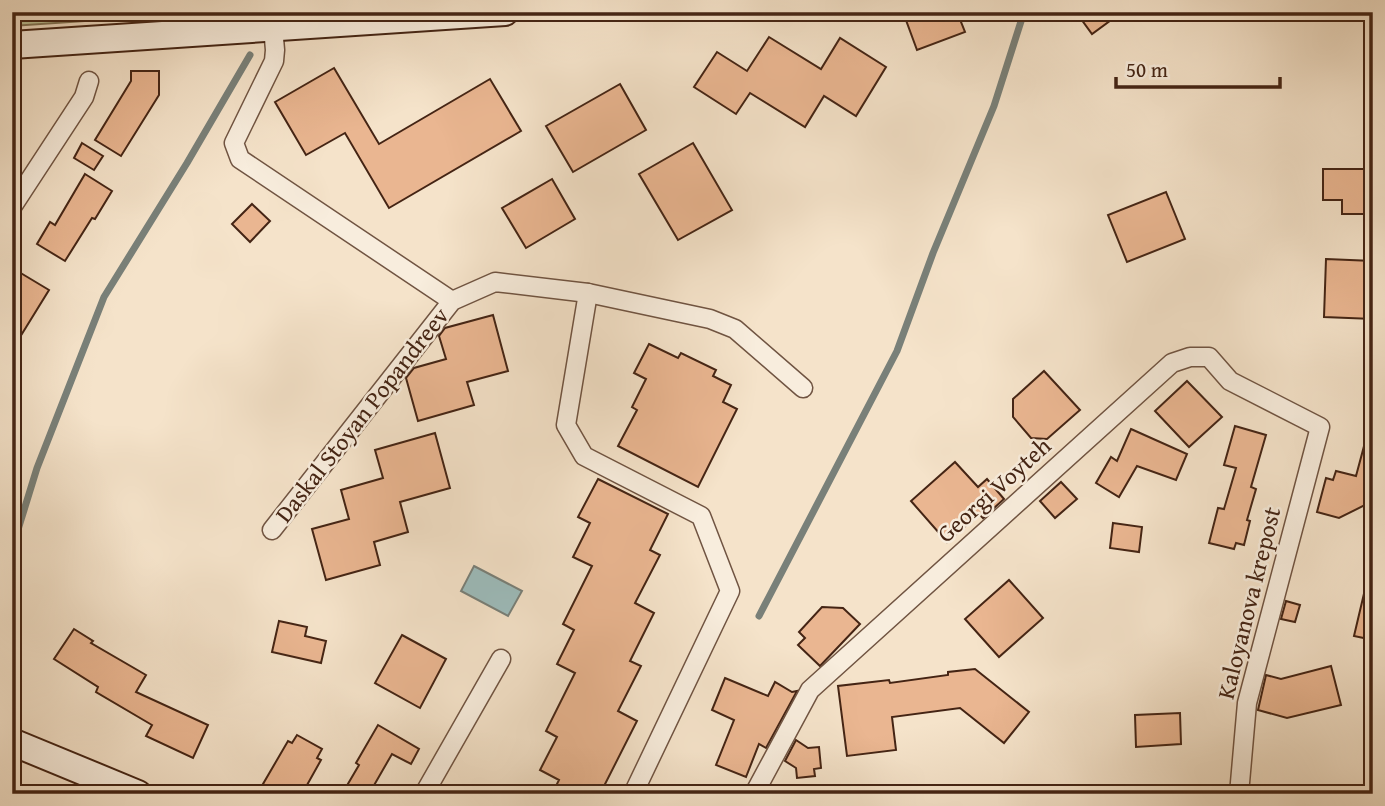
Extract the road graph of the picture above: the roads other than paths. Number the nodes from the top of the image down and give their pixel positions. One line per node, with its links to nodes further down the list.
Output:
1 (505, 12): 2 (main road)
2 (273, 27): 3 (main road); 7 (street, Daskal Stoyan Popandreev)
3 (12, 45)
4 (89, 81): 5 (street)
5 (12, 207)
6 (587, 300): 7 (street, Daskal Stoyan Popandreev); 8 (street, Daskal Stoyan Popandreev); 15 (street)
7 (452, 301): 10 (street, Daskal Stoyan Popandreev)
8 (803, 388)
9 (1320, 427): 16 (street, Georgi Voyteh); 17 (street, Kaloyanova krepost)
10 (272, 530)
11 (501, 659): 14 (street)
12 (12, 742): 13 (main road)
13 (138, 794)
14 (424, 794)
15 (633, 794)
16 (754, 794)
17 (1239, 794)

